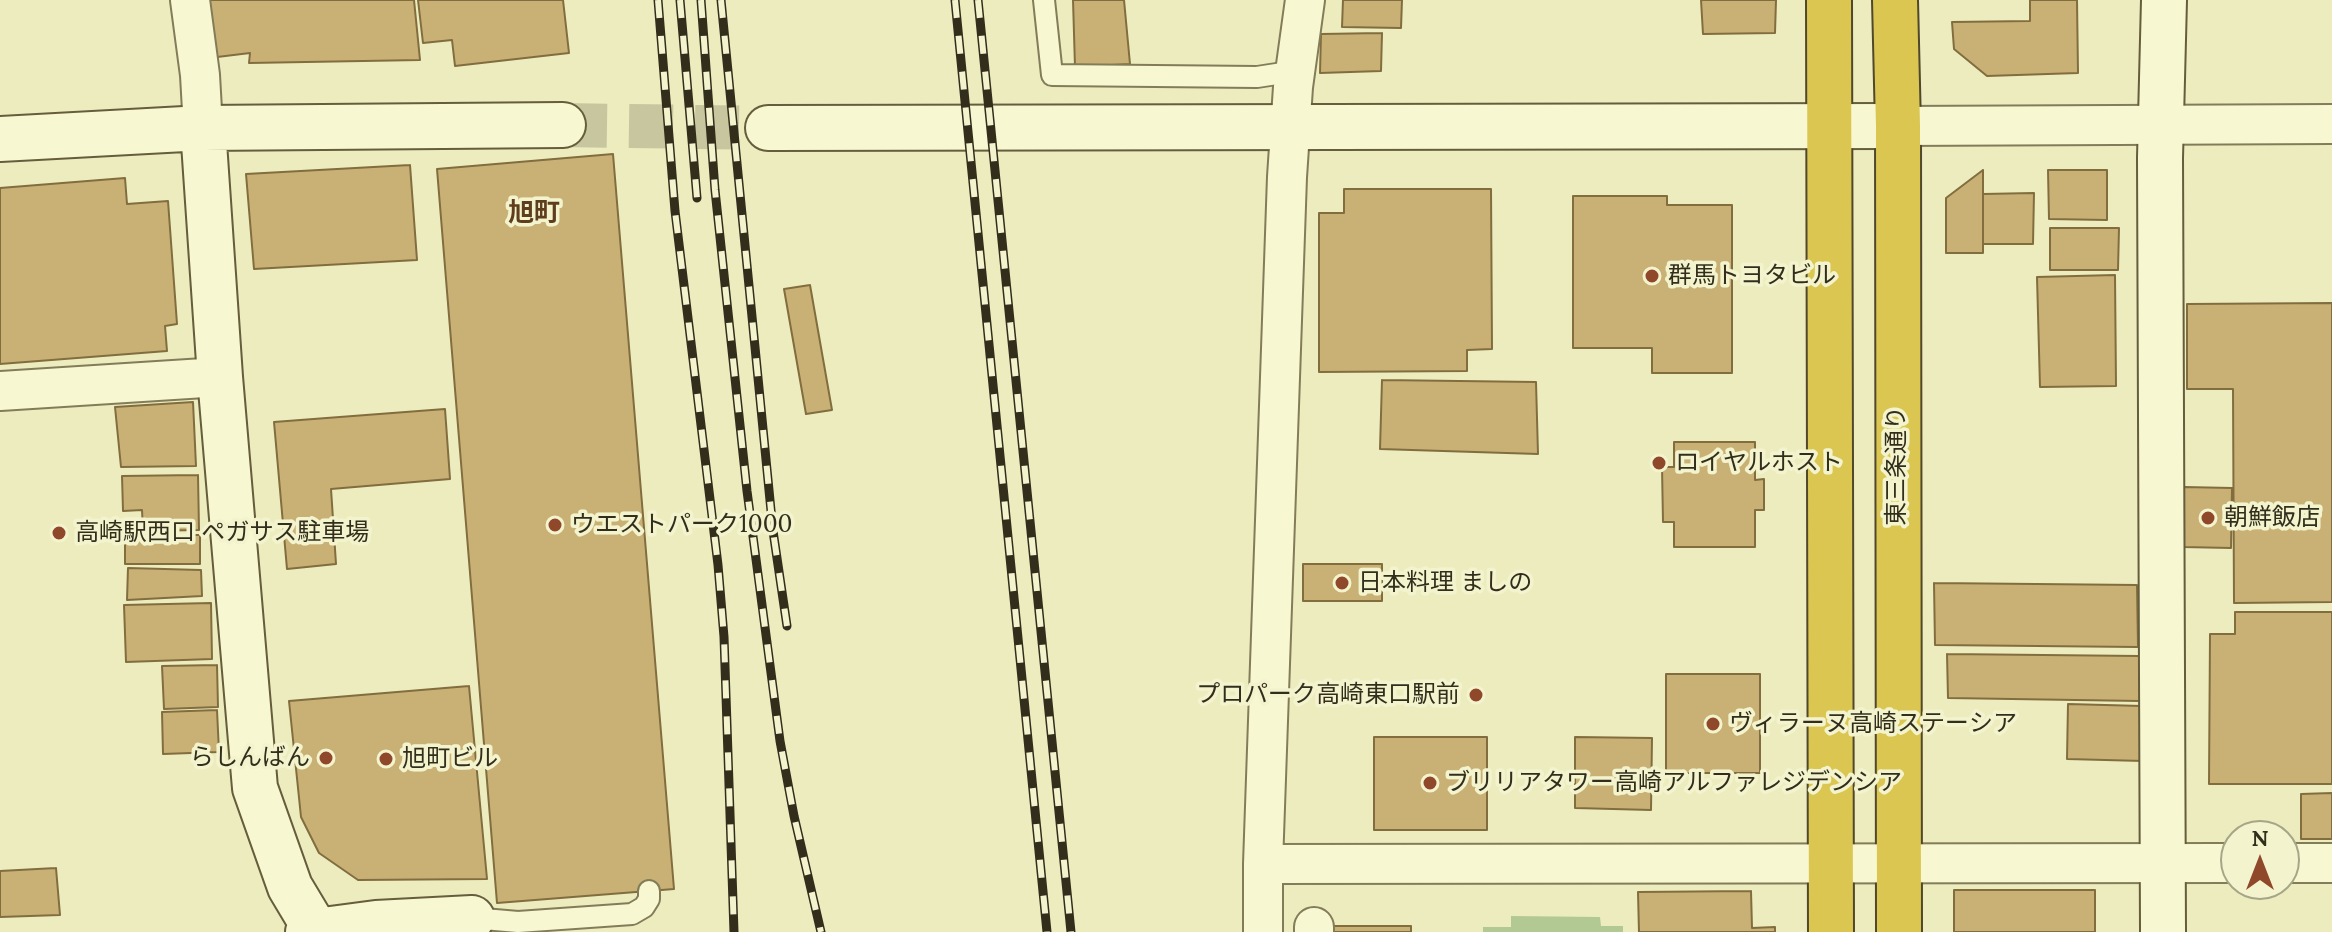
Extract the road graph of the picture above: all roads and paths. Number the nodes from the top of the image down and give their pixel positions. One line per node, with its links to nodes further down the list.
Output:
1 (190, 0): 13 (street)
2 (1044, 0): 7 (lane)
3 (1305, 0): 7 (street)
4 (1829, 0): 12 (highway)
5 (1895, 0): 11 (highway, 東三条通り)
6 (2164, 0): 10 (street)
7 (1296, 71): 15 (street)
8 (2332, 124): 10 (street)
9 (563, 125): 13 (street)
10 (2160, 125): 11 (street); 21 (street)
11 (1898, 126): 12 (street); 20 (highway, 東三条通り)
12 (1830, 127): 15 (street); 19 (highway)
13 (203, 128): 16 (street); 17 (street)
14 (768, 128): 15 (street)
15 (1291, 128): 25 (street)
16 (0, 139)
17 (220, 377): 18 (street); 29 (street)
18 (0, 391)
19 (1830, 862): 20 (street); 25 (street); 31 (highway)
20 (1899, 862): 21 (street); 32 (highway, 東三条通り)
21 (2164, 863): 22 (street); 33 (street)
22 (2220, 863)
23 (2300, 863): 24 (street)
24 (2332, 863)
25 (1263, 864): 30 (street)
26 (649, 891): 27 (lane)
27 (472, 918): 29 (street)
28 (308, 932): 29 (street)
29 (316, 932)
30 (1263, 932)
31 (1831, 932)
32 (1899, 932)
33 (2163, 932)

